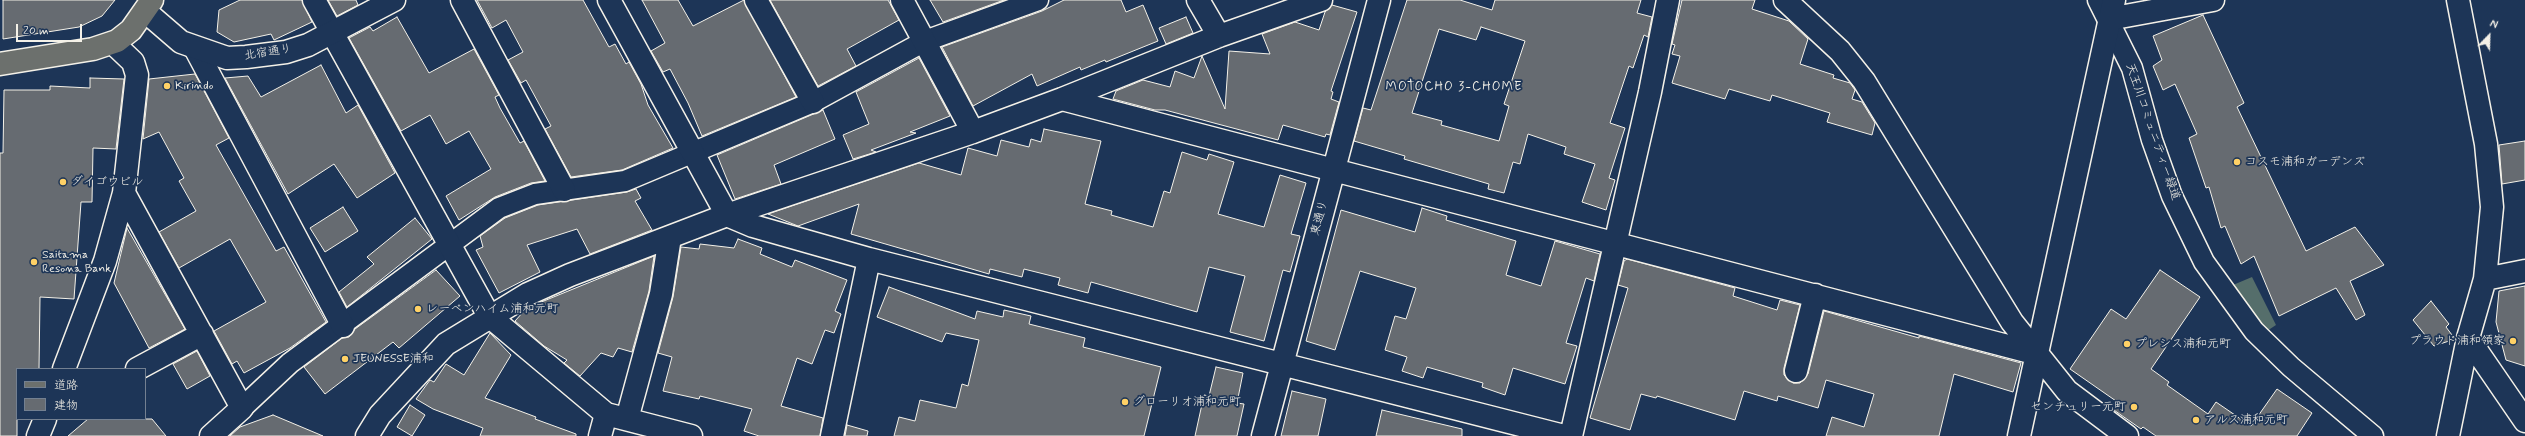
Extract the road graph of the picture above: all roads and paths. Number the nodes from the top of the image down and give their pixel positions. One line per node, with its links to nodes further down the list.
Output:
1 (314, 0): 18 (street)
2 (394, 0): 18 (street, 北宿通り)
3 (462, 0): 29 (street)
4 (609, 0): 27 (street)
5 (756, 0): 25 (street)
6 (902, 0): 20 (street)
7 (1038, 0): 20 (street)
8 (1198, 0): 19 (street)
9 (1321, 0): 19 (street)
10 (1379, 0): 28 (street, 東通り)
11 (1668, 0): 33 (street)
12 (1785, 0): 43 (street)
13 (2098, 0): 17 (street, 天王川コミュニティー緑道)
14 (2213, 0): 17 (street)
15 (2458, 0): 37 (street)
16 (147, 4): 21 (main road); 22 (street, 北宿通り)
17 (2112, 9): 43 (street); 64 (street, 天王川コミュニティー緑道)
18 (332, 33): 22 (street, 北宿通り); 34 (street)
19 (1219, 36): 24 (street)
20 (925, 41): 25 (street); 26 (street)
21 (114, 43): 23 (main road); 30 (street)
22 (195, 48): 40 (street)
23 (0, 64)
24 (1062, 99): 26 (street); 28 (street)
25 (813, 102): 27 (street)
26 (973, 132): 31 (street)
27 (693, 153): 29 (street); 31 (street)
28 (1333, 170): 33 (street); 44 (street, 東通り)
29 (564, 190): 34 (street)
30 (124, 193): 41 (street); 45 (street)
31 (727, 215): 32 (street); 35 (street)
32 (670, 237): 39 (street); 50 (street)
33 (1616, 243): 38 (street); 61 (street)
34 (450, 246): 39 (street); 40 (street)
35 (868, 259): 44 (street); 58 (street)
36 (2525, 271): 37 (street)
37 (2485, 279): 42 (street)
38 (1815, 295): 43 (street); 47 (street)
39 (488, 316): 49 (street); 55 (street)
40 (343, 326): 48 (street)
41 (202, 334): 46 (street); 48 (street)
42 (2468, 338): 52 (street); 65 (street)
43 (2038, 354): 62 (street); 63 (street)
44 (1281, 363): 59 (street, 東通り); 60 (street)
45 (64, 368)
46 (139, 368)
47 (1796, 371)
48 (242, 408): 54 (street)
49 (606, 414): 50 (street); 56 (street)
50 (627, 419): 57 (street)
51 (45, 420): 53 (street)
52 (2525, 421)
53 (38, 436)
54 (211, 436)
55 (367, 436)
56 (600, 436)
57 (691, 436)
58 (832, 436)
59 (1263, 436)
60 (1564, 436)
61 (1571, 436)
62 (2019, 436)
63 (2127, 436)
64 (2373, 436)
65 (2448, 436)

